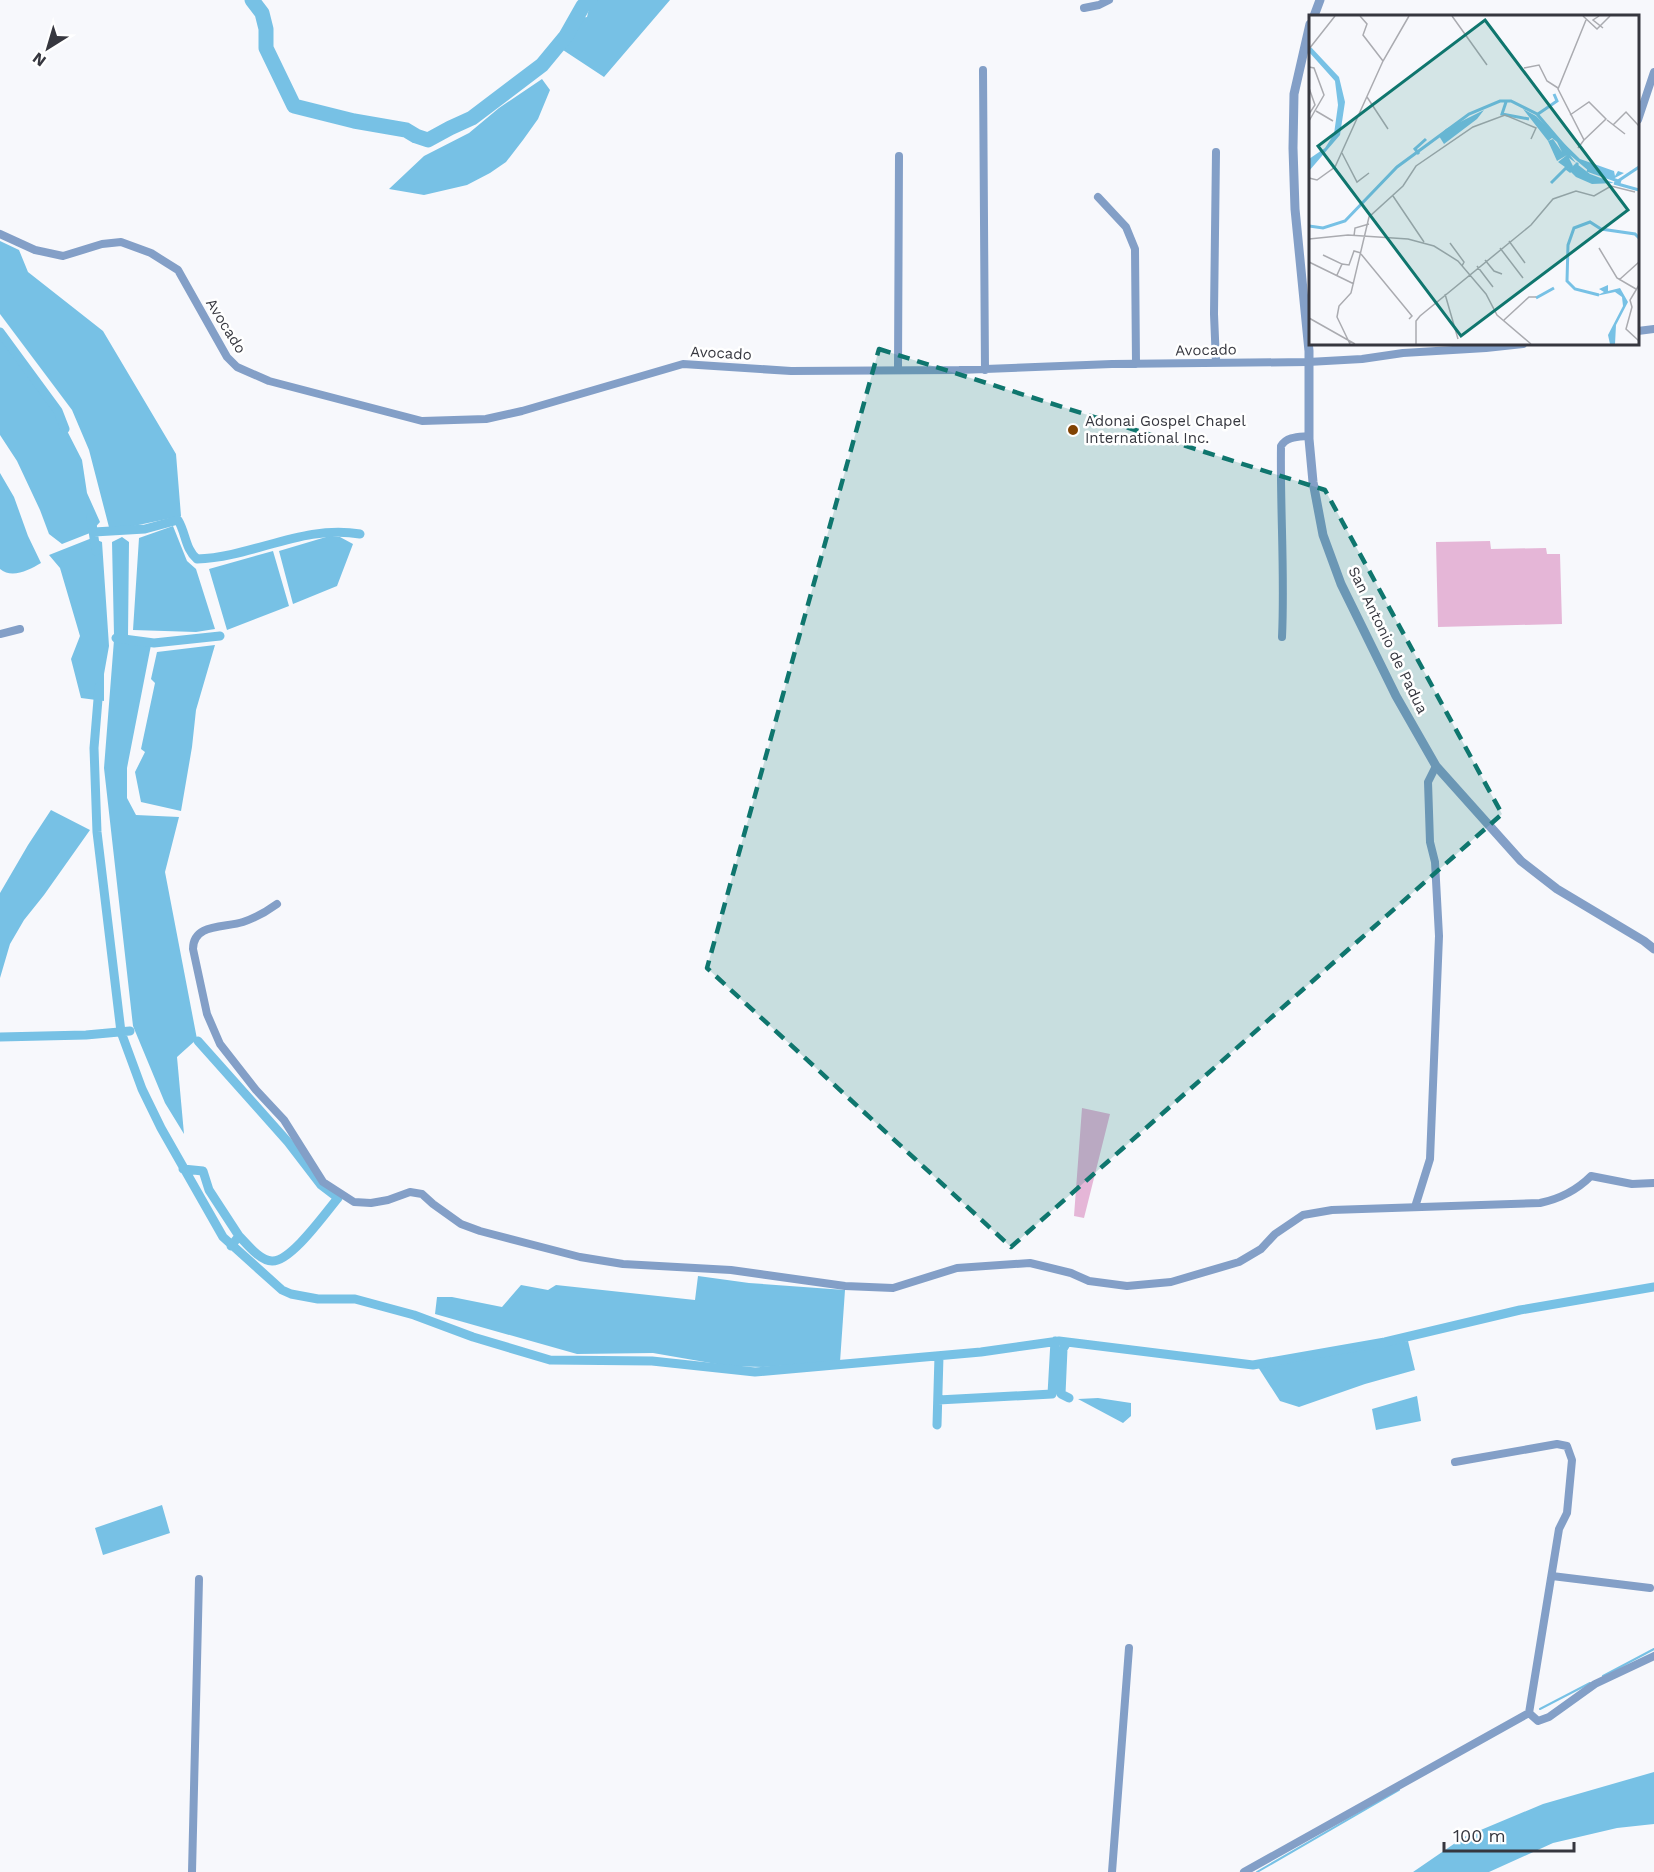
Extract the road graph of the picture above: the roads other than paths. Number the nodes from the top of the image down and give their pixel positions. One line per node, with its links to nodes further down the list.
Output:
1 (1109, 0): 3 (street)
2 (1320, 0): 4 (street)
3 (1084, 8)
4 (1314, 15)
5 (1309, 32): 16 (street, San Antonio de Padua)
6 (983, 70): 20 (street)
7 (1654, 72): 8 (street)
8 (1639, 117)
9 (1216, 152): 17 (street)
10 (899, 156): 19 (street)
11 (1098, 197): 18 (street)
12 (0, 234): 19 (street, Avocado)
13 (1654, 330): 14 (street)
14 (1639, 331)
15 (1514, 345): 16 (street, Avocado)
16 (1308, 362): 17 (street, Avocado); 21 (street, San Antonio de Padua)
17 (1216, 363): 18 (street, Avocado)
18 (1136, 364): 20 (street, Avocado)
19 (898, 370): 20 (street, Avocado)
20 (985, 370)
21 (1309, 436): 24 (street); 25 (street, San Antonio de Padua)
22 (20, 629): 23 (street)
23 (0, 634)
24 (1282, 637)
25 (1436, 766): 27 (street, San Antonio de Padua); 29 (street)
26 (277, 904): 29 (street)
27 (1654, 949)
28 (1654, 1183): 29 (street)
29 (1415, 1207)
30 (1455, 1462): 31 (street)
31 (1552, 1576): 33 (street); 36 (street)
32 (199, 1580): 37 (street)
33 (1650, 1588)
34 (1129, 1648): 38 (street)
35 (1654, 1656): 36 (street)
36 (1529, 1713): 39 (street)
37 (192, 1872)
38 (1112, 1872)
39 (1244, 1872)

